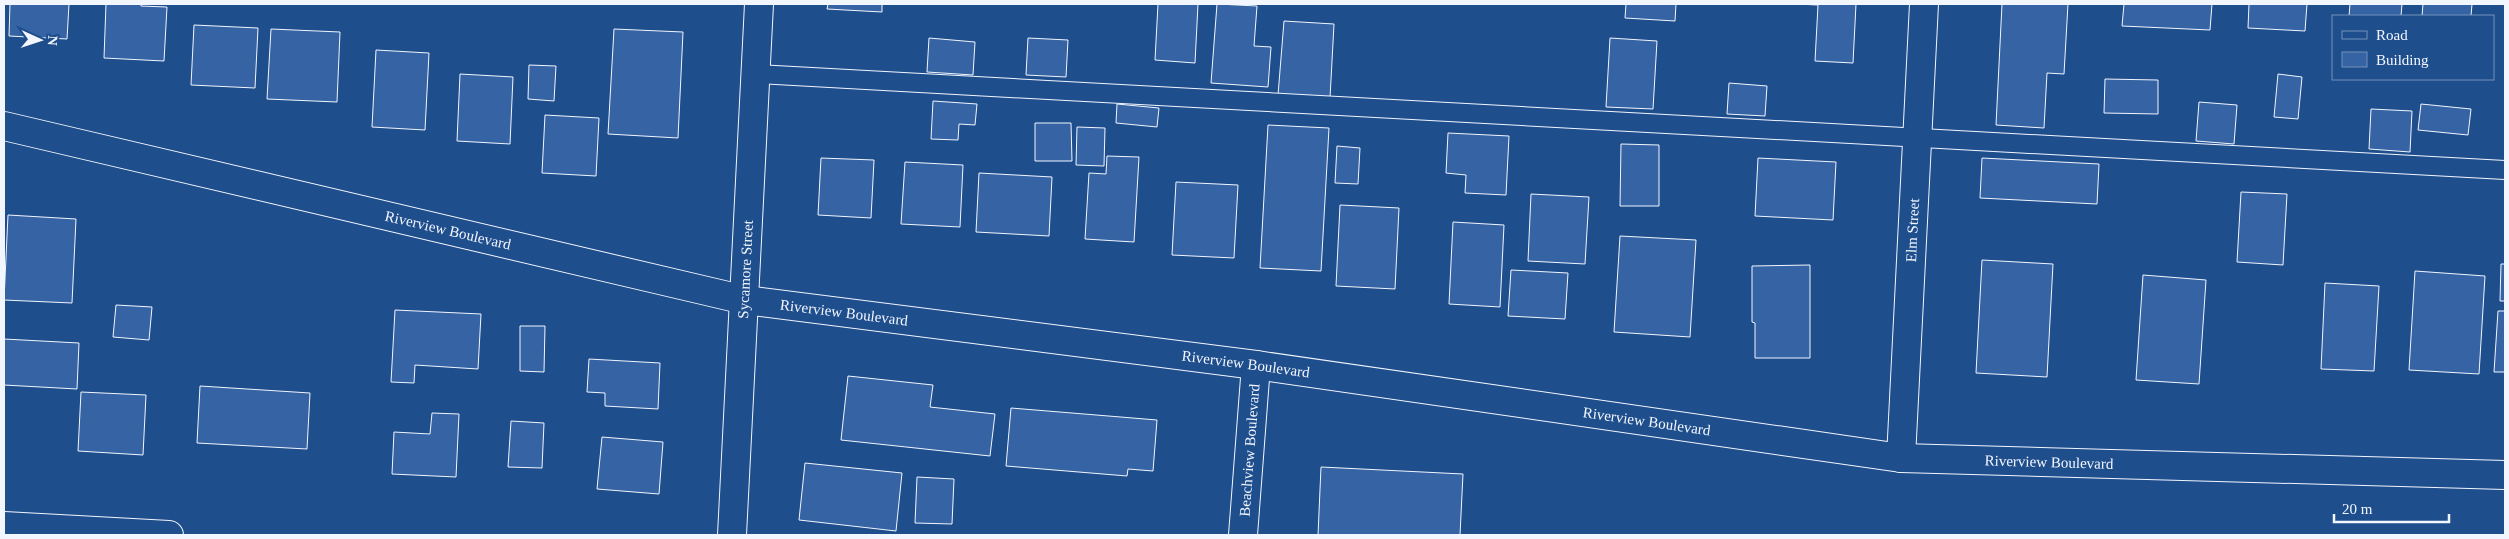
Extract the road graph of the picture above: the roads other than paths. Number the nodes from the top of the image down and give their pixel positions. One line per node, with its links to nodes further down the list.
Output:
1 (759, 4): 3 (street, Sycamore Street)
2 (1924, 4): 5 (street, Elm Street)
3 (756, 74): 5 (lane); 7 (street, Sycamore Street)
4 (4, 126): 7 (street, Riverview Boulevard)
5 (1917, 138): 6 (lane); 9 (street, Elm Street)
6 (2505, 170)
7 (745, 300): 8 (street, Riverview Boulevard); 13 (street, Sycamore Street)
8 (1256, 365): 9 (street, Riverview Boulevard); 14 (street, Beachview Boulevard)
9 (1901, 458): 10 (street, Riverview Boulevard)
10 (2505, 475)
11 (4, 526): 12 (street)
12 (169, 535)
13 (732, 535)
14 (1243, 535)

